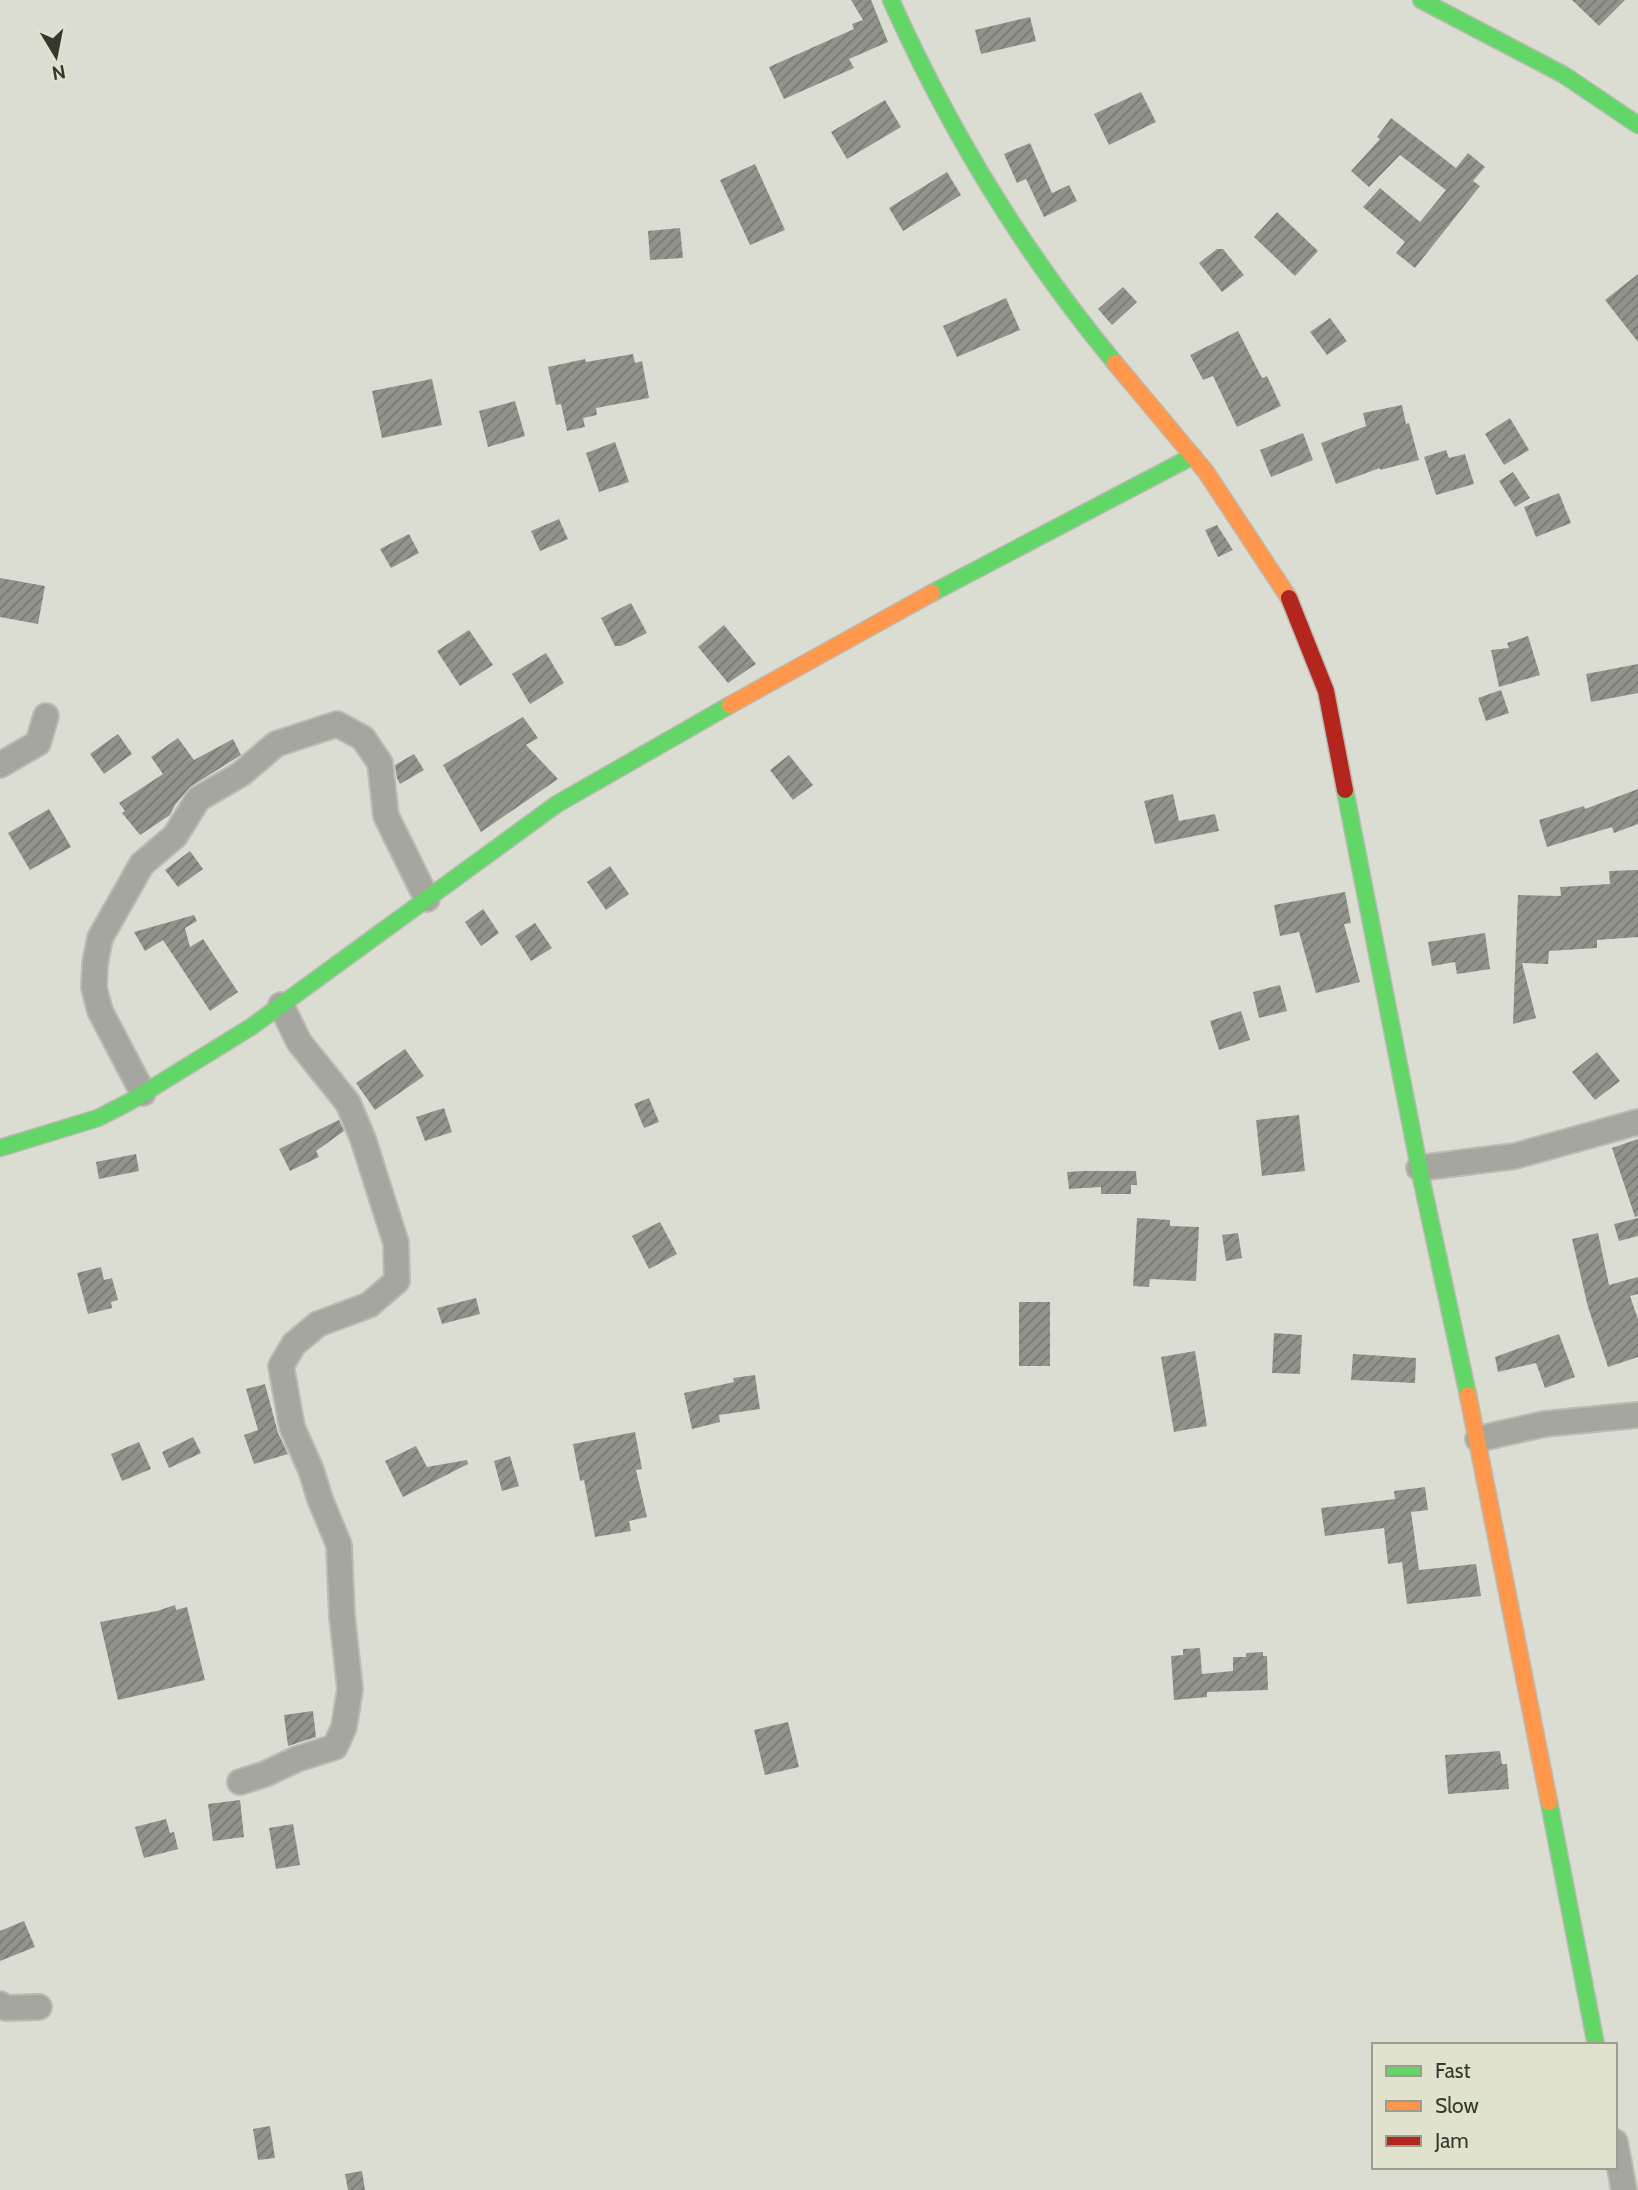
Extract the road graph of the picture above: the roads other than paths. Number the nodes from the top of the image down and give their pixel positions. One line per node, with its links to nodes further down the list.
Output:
1 (891, 0): 4 (street)
2 (1421, 0): 3 (street)
3 (1638, 125)
4 (1193, 457): 7 (street); 12 (street)
5 (46, 716): 6 (street)
6 (0, 765)
7 (427, 899): 8 (street); 9 (street)
8 (281, 1004): 9 (street); 15 (street)
9 (143, 1093): 11 (street)
10 (1638, 1122): 12 (street)
11 (0, 1148)
12 (1419, 1168): 14 (street)
13 (1638, 1415): 14 (street)
14 (1478, 1439): 18 (street)
15 (240, 1782)
16 (0, 2004): 17 (street)
17 (39, 2007)
18 (1596, 2043)
19 (1617, 2152): 20 (street)
20 (1625, 2190)

